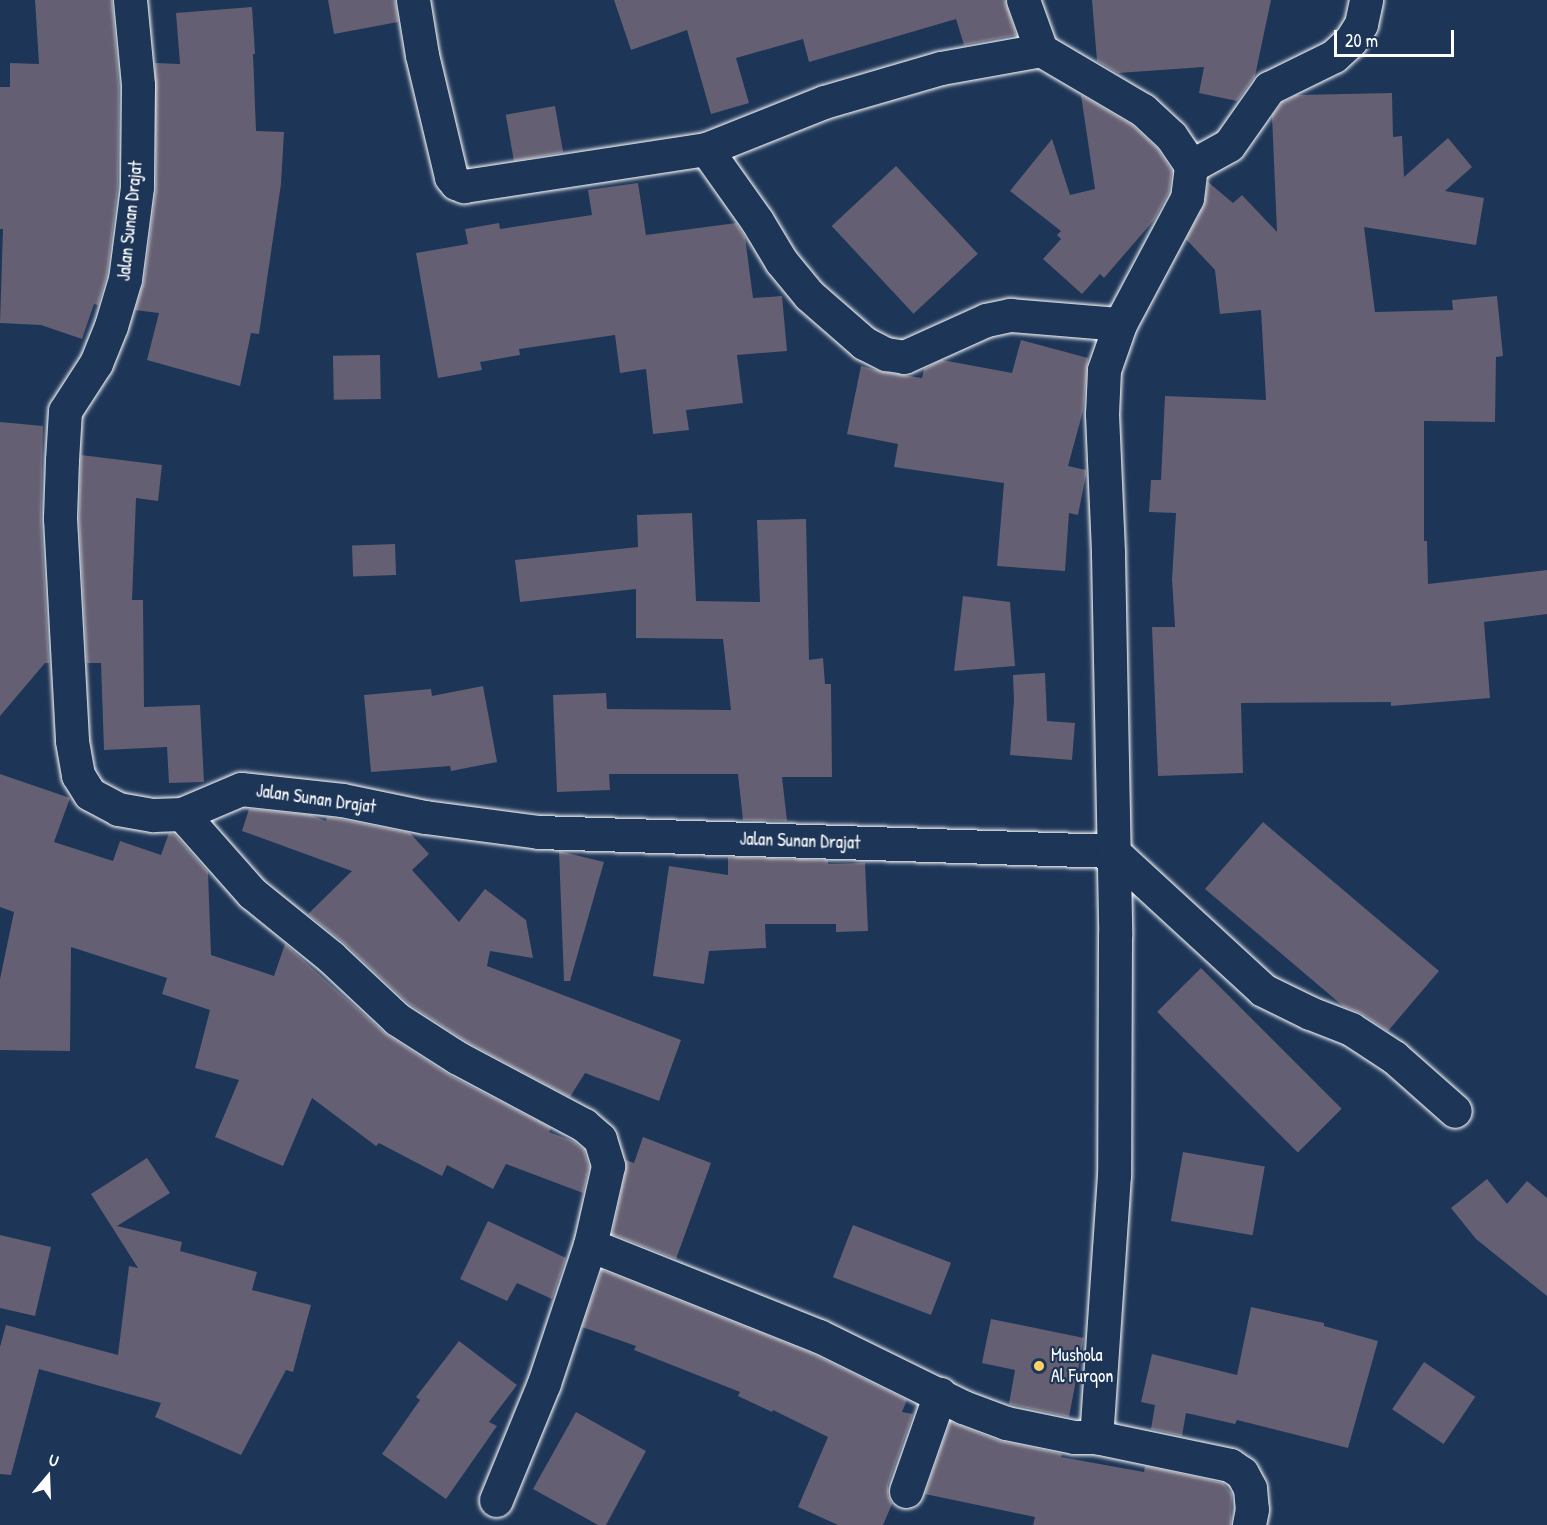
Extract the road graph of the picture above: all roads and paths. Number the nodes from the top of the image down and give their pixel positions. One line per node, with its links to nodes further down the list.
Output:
1 (129, 0): 9 (street, Jalan Sunan Drajat)
2 (413, 0): 6 (street)
3 (1023, 0): 5 (street)
4 (1366, 0): 7 (street)
5 (1041, 50): 6 (street); 7 (street)
6 (706, 149): 8 (street)
7 (1191, 166): 8 (street)
8 (1120, 324): 10 (street)
9 (182, 814): 10 (street, Jalan Sunan Drajat); 12 (street)
10 (1112, 851): 11 (street); 14 (street)
11 (1455, 1111)
12 (590, 1245): 13 (street); 16 (street)
13 (940, 1394): 14 (street); 15 (street)
14 (1096, 1437): 17 (street)
15 (906, 1491)
16 (496, 1500)
17 (1249, 1525)

